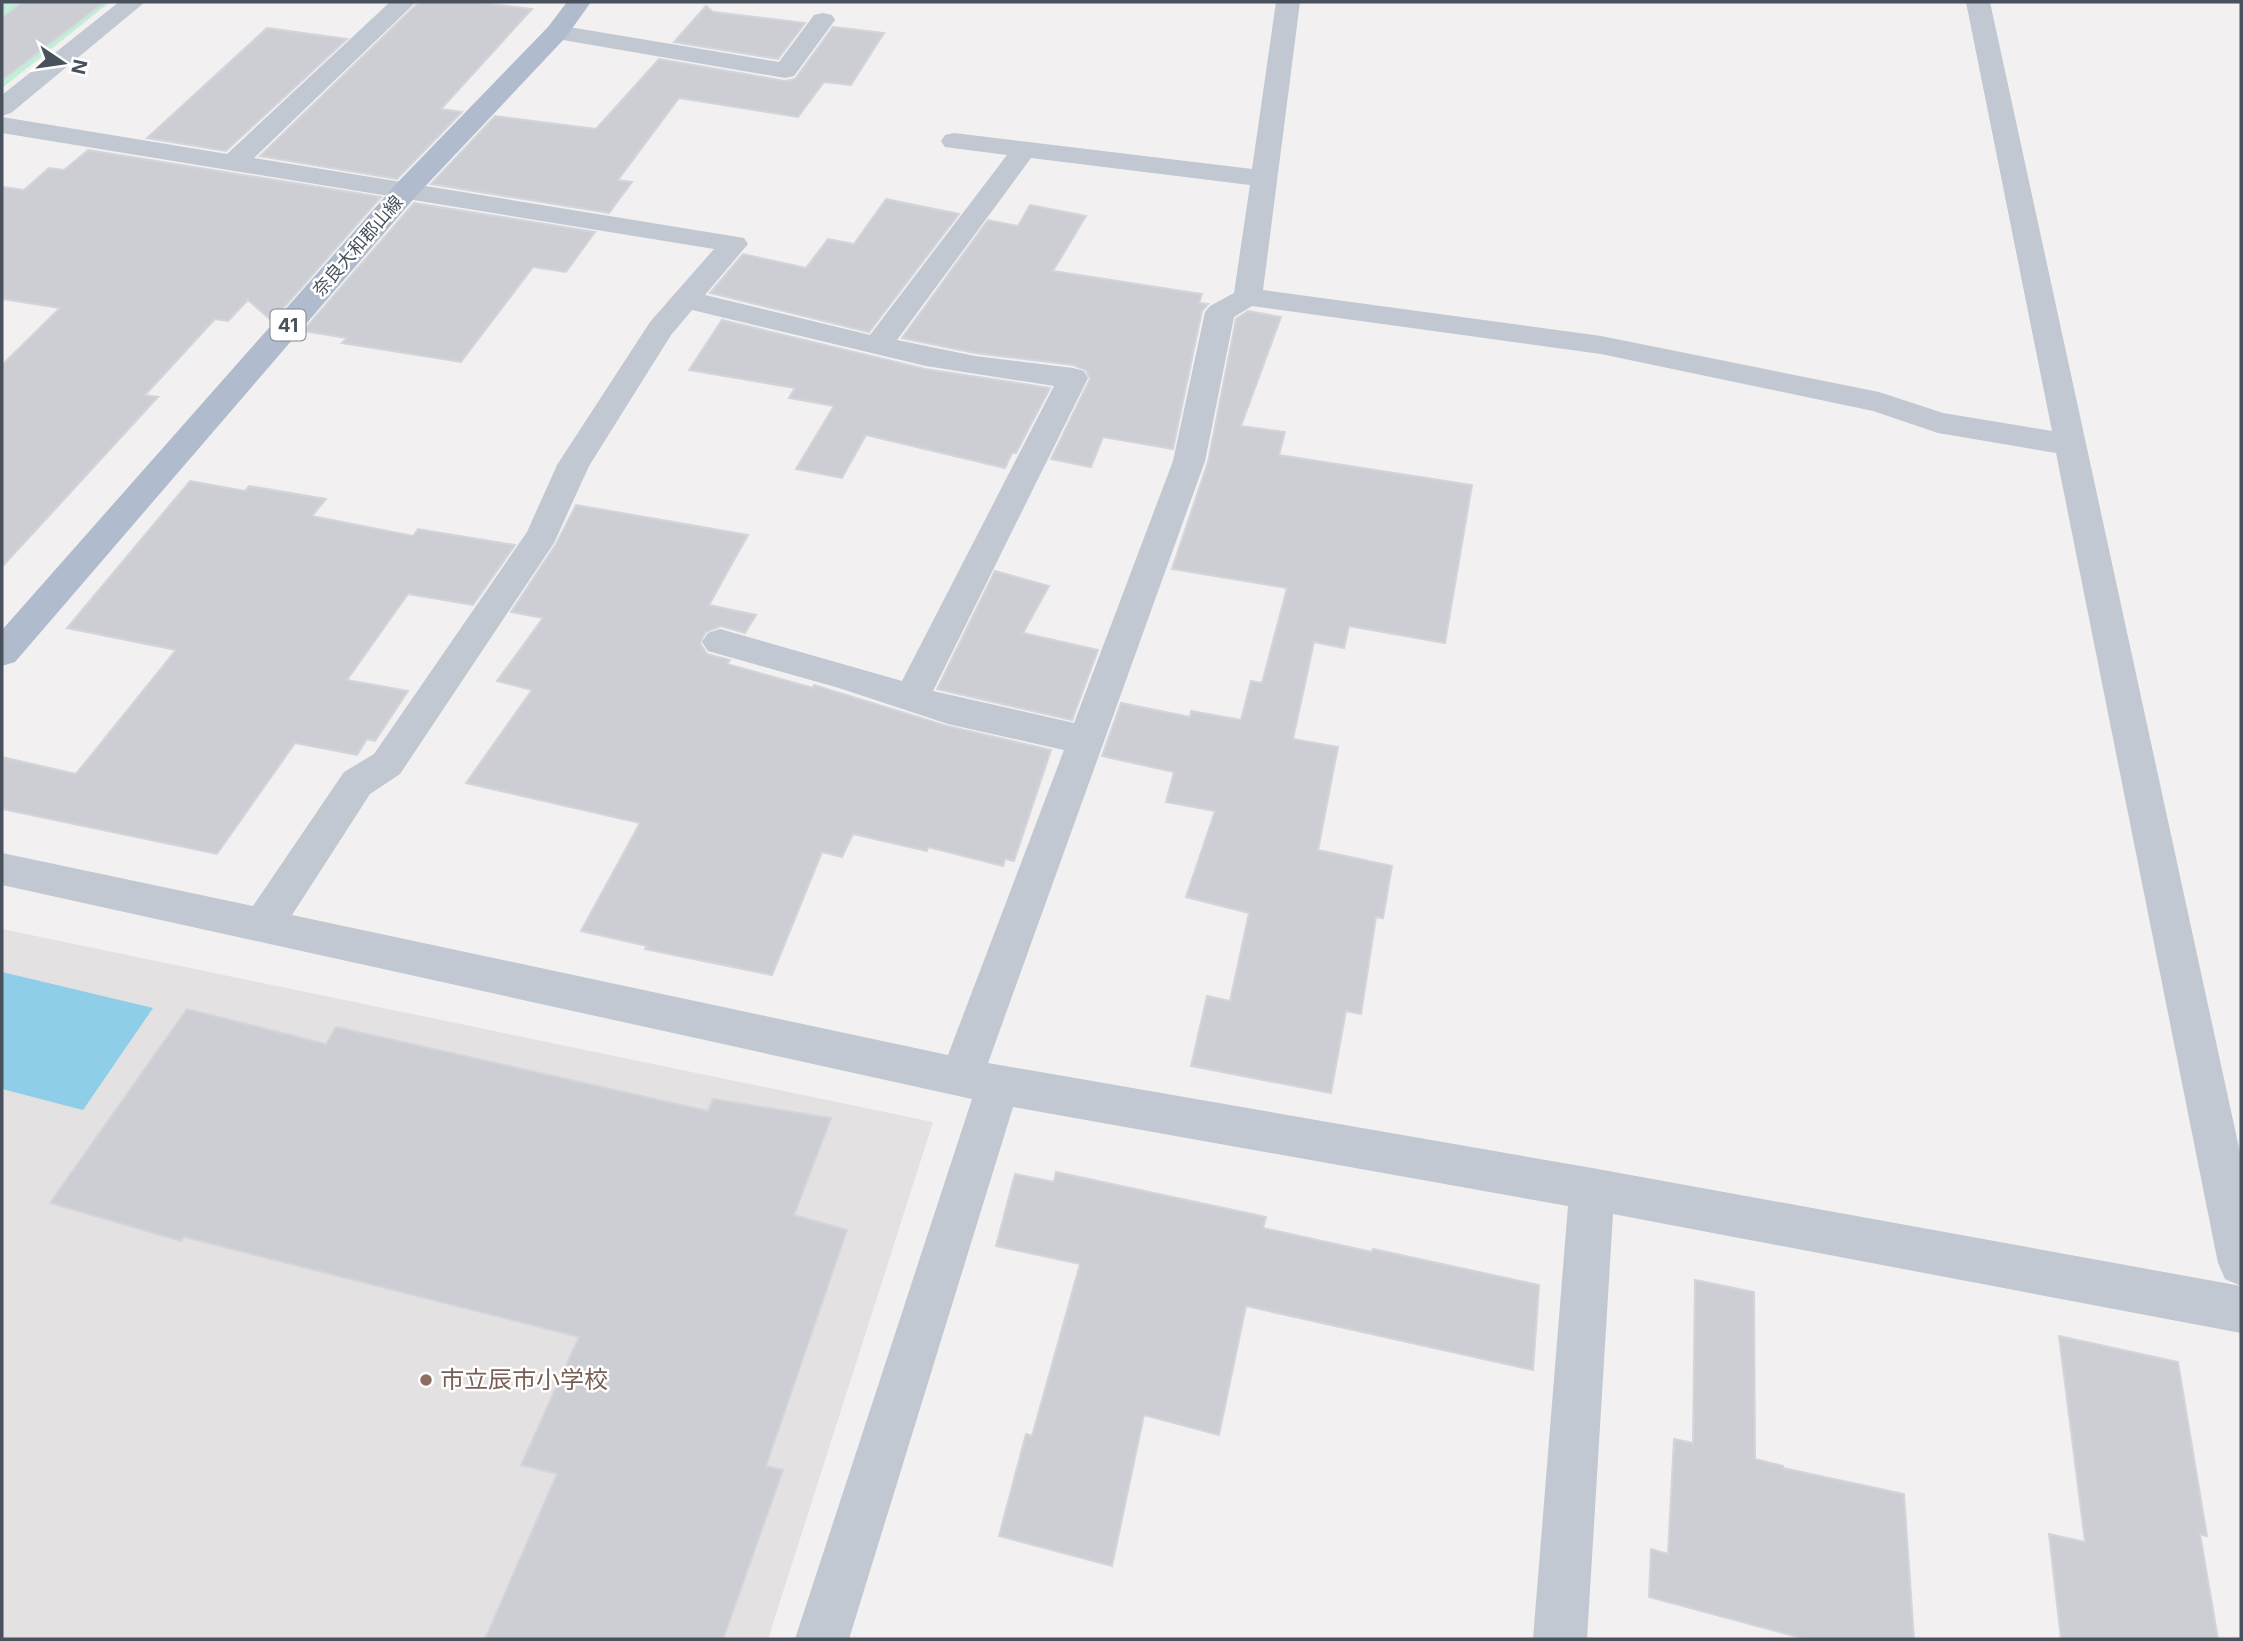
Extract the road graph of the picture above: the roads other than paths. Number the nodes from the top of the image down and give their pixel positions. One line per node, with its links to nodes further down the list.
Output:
1 (133, 2): 8 (street)
2 (404, 2): 14 (street)
3 (579, 2): 7 (main road, 奈良大和郡山線 / 41)
4 (1289, 2): 15 (street)
5 (1978, 2): 20 (street)
6 (823, 20): 7 (street)
7 (557, 32): 16 (main road, 奈良大和郡山線 / 41)
8 (2, 108)
9 (2, 125): 10 (street)
10 (32, 130): 13 (street); 14 (street)
11 (954, 141): 12 (street)
12 (1024, 150): 15 (street); 19 (street)
13 (2, 152)
14 (234, 162): 16 (street)
15 (1264, 180): 17 (street)
16 (407, 189): 18 (street); 22 (main road, 奈良大和郡山線 / 41)
17 (1248, 297): 20 (street); 24 (street)
18 (685, 300): 19 (street); 26 (street)
19 (879, 344): 23 (street)
20 (2072, 445): 29 (street)
21 (720, 642): 23 (street)
22 (2, 653)
23 (911, 698): 24 (street)
24 (1084, 740): 27 (street)
25 (2, 869): 26 (street)
26 (264, 924): 27 (street)
27 (980, 1081): 28 (street); 31 (street)
28 (1592, 1189): 30 (street); 32 (street)
29 (2241, 1263)
30 (2241, 1310)
31 (822, 1639)
32 (1560, 1639)

